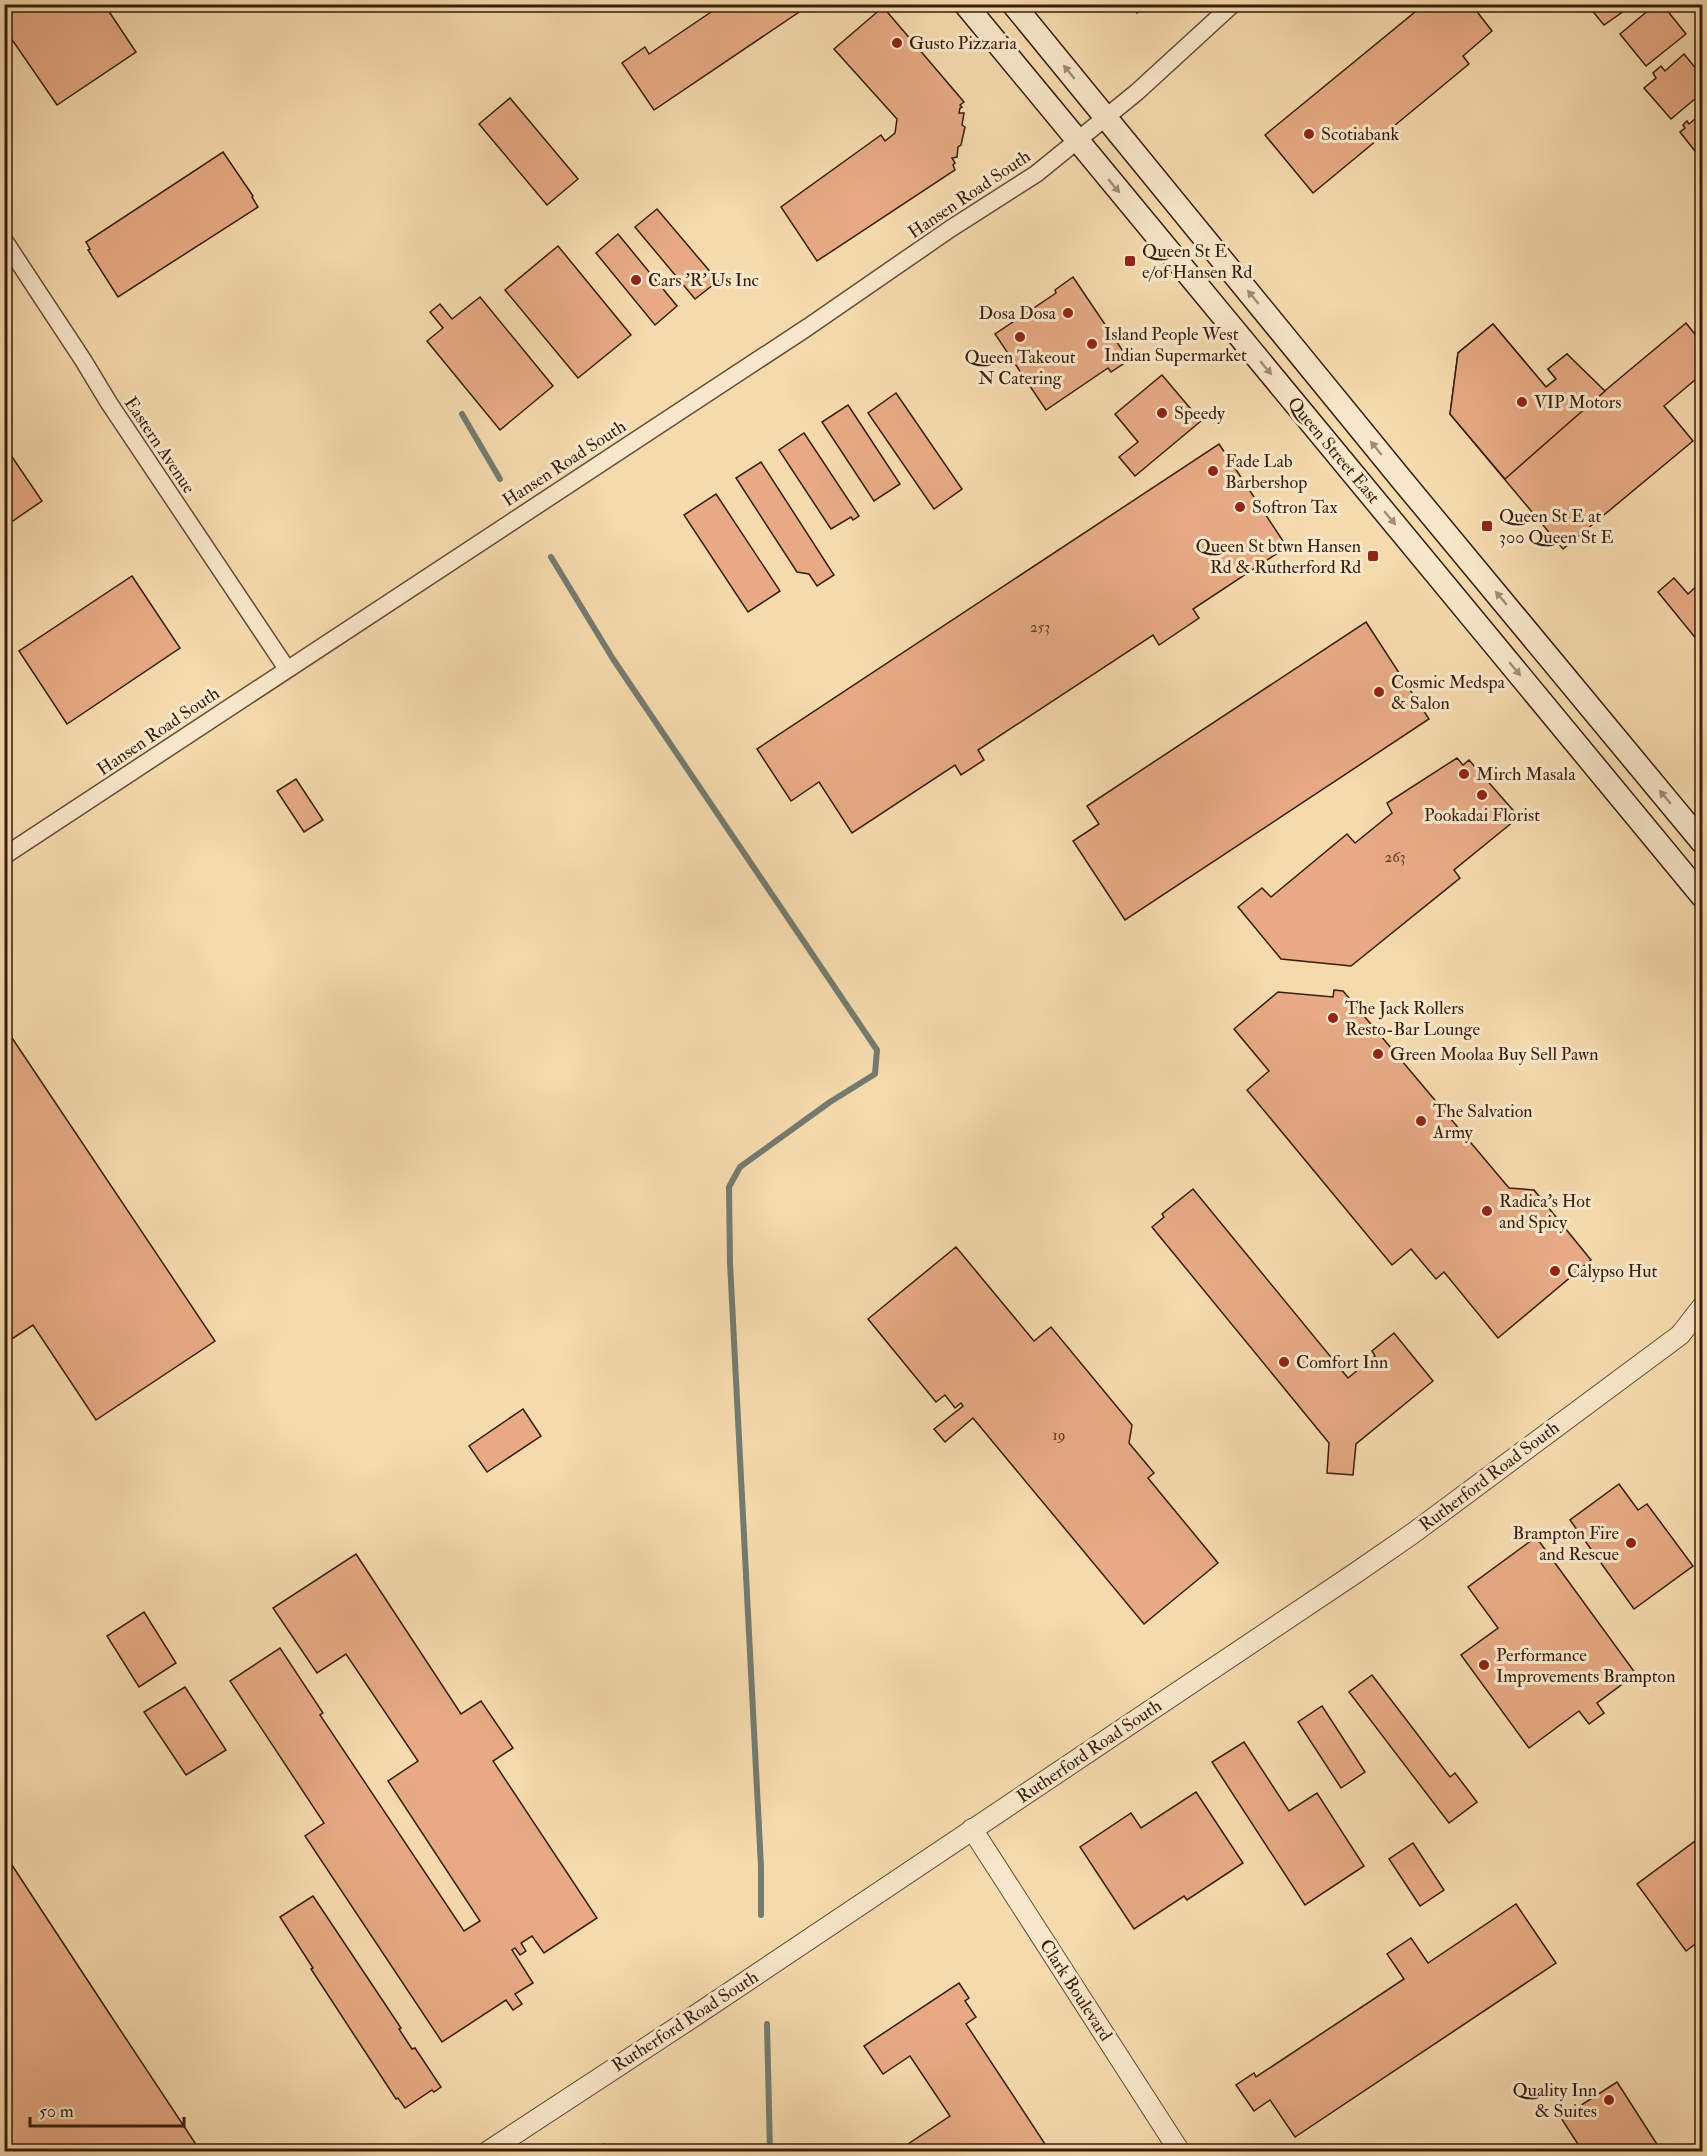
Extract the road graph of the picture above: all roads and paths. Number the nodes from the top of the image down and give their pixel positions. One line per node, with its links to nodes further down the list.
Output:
1 (965, 4): 5 (main road, Queen Street East)
2 (1013, 4): 4 (main road, Queen Street East, one-way to 2)
3 (1233, 4): 4 (street, Hansen Road South)
4 (1106, 117): 5 (street, Hansen Road South); 8 (main road, Queen Street East, one-way to 4)
5 (1077, 141): 7 (street, Hansen Road South); 10 (main road, Queen Street East, one-way to 10)
6 (4, 240): 7 (street, Eastern Avenue)
7 (287, 669): 9 (street, Hansen Road South)
8 (1702, 842)
9 (4, 856)
10 (1702, 896)
11 (1702, 1306): 13 (street, Rutherford Road South)
12 (1702, 1329): 13 (street, Rutherford Road South)
13 (1680, 1335): 14 (street, Rutherford Road South)
14 (972, 1829): 15 (street, Rutherford Road South); 16 (street, Clark Boulevard)
15 (487, 2151)
16 (1180, 2151)

